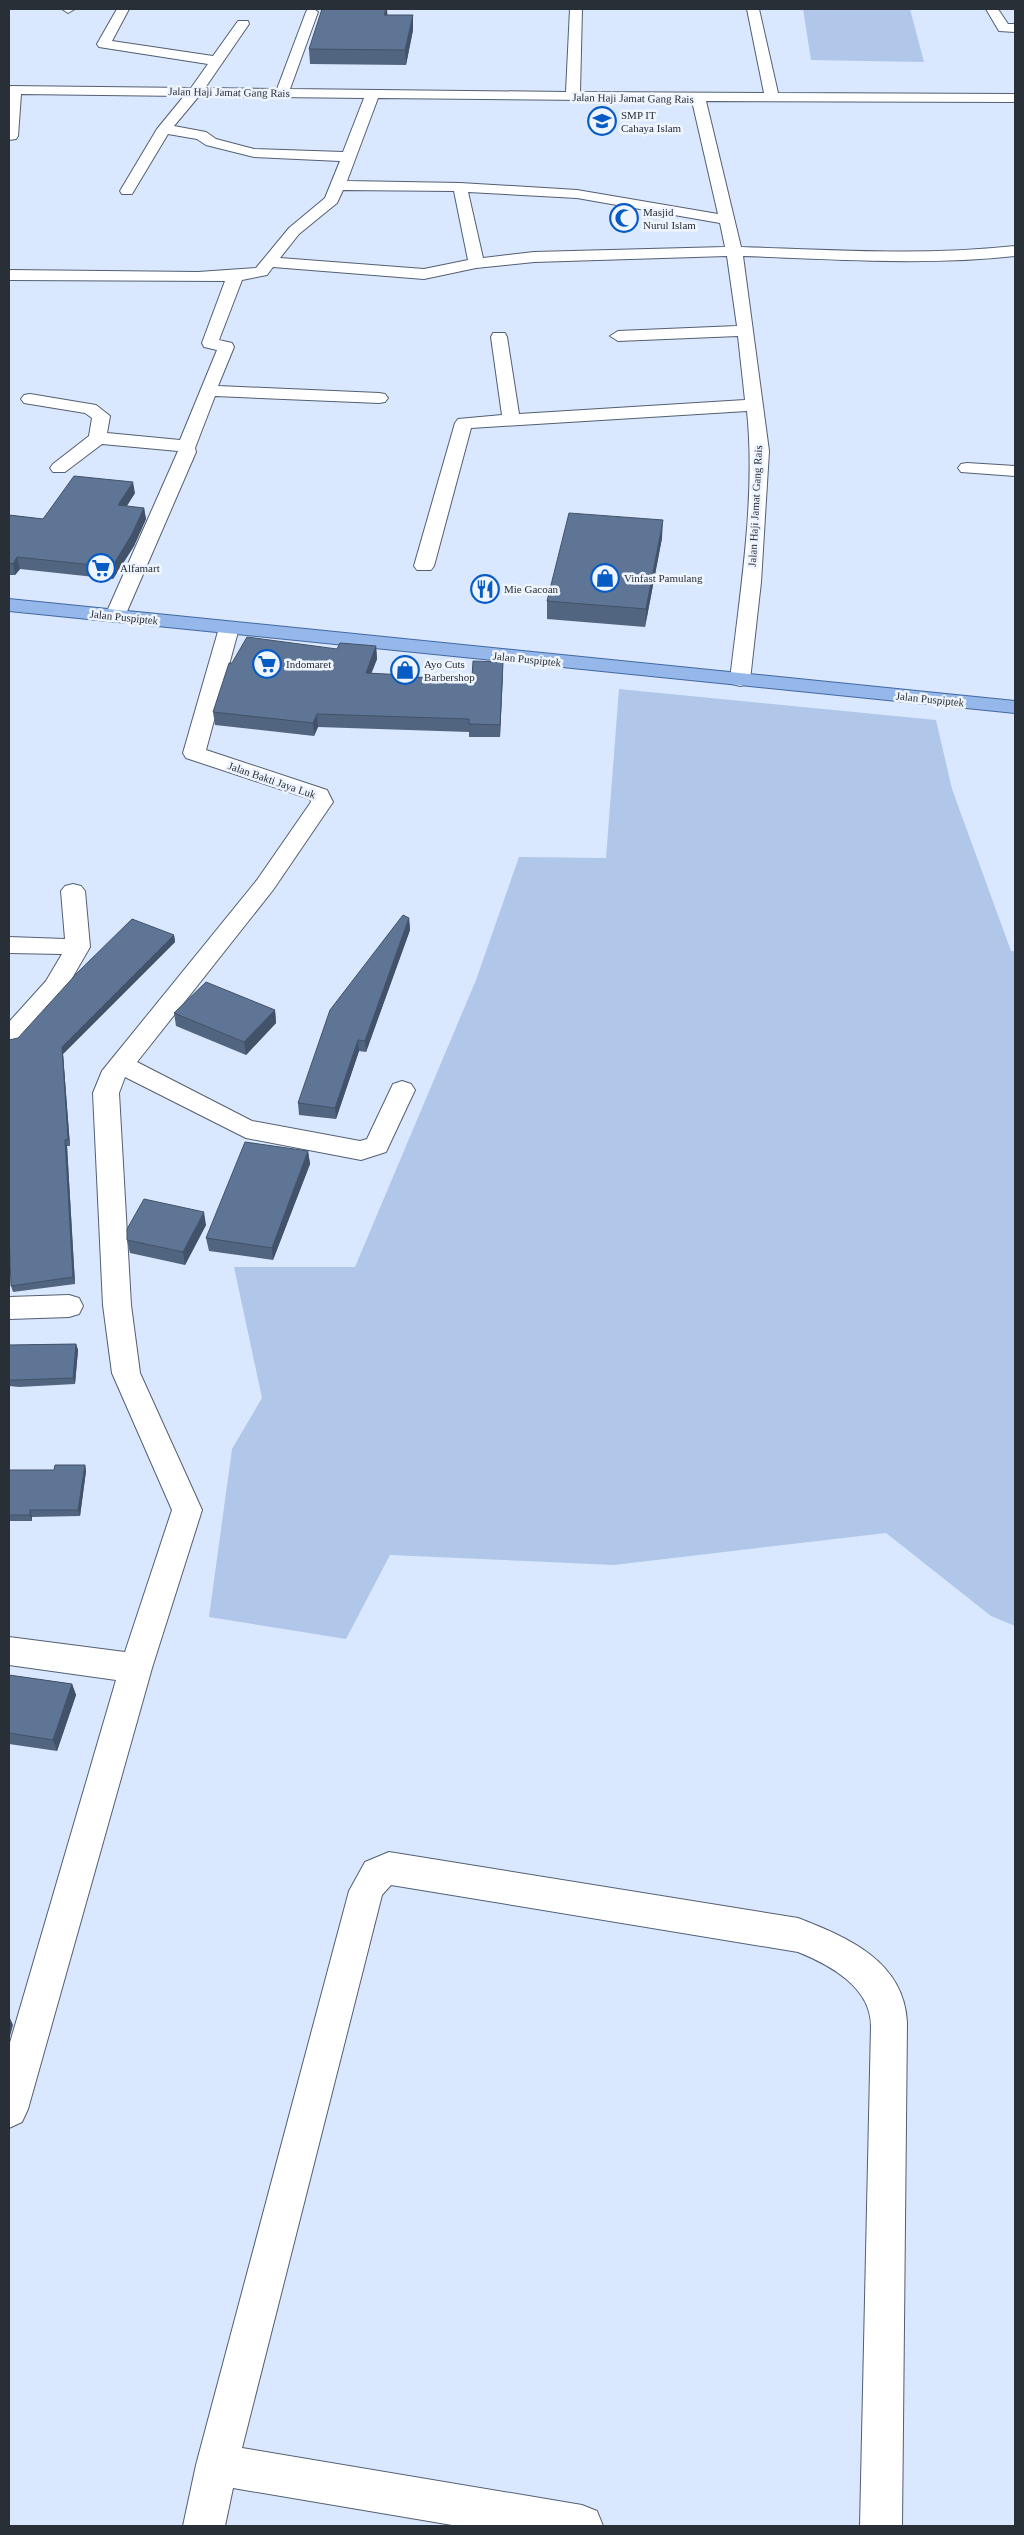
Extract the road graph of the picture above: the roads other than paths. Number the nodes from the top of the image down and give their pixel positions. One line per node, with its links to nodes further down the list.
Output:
1 (123, 9): 8 (street)
2 (576, 9): 14 (street)
3 (753, 9): 15 (street)
4 (992, 9): 7 (street)
5 (312, 12): 11 (street)
6 (243, 24): 8 (street)
7 (1015, 28)
8 (217, 61): 10 (street)
9 (11, 90): 10 (street, Jalan Haji Jamat Gang Rais); 20 (street)
10 (195, 92): 11 (street, Jalan Haji Jamat Gang Rais); 19 (street)
11 (282, 93): 12 (street, Jalan Haji Jamat Gang Rais)
12 (374, 93): 13 (street, Jalan Haji Jamat Gang Rais); 21 (street)
13 (464, 95): 14 (street, Jalan Haji Jamat Gang Rais); 18 (street)
14 (573, 96): 16 (street, Jalan Haji Jamat Gang Rais)
15 (772, 96): 16 (street); 17 (street)
16 (698, 97): 25 (street, Jalan Haji Jamat Gang Rais)
17 (1015, 98)
18 (463, 109)
19 (164, 129): 21 (street); 24 (street)
20 (11, 136)
21 (350, 157): 22 (street)
22 (338, 184): 23 (street); 28 (street)
23 (460, 186): 25 (street); 29 (street)
24 (127, 191)
25 (726, 220): 26 (street, Jalan Haji Jamat Gang Rais)
26 (734, 251): 27 (street); 29 (street); 32 (street, Jalan Haji Jamat Gang Rais)
27 (1015, 251)
28 (268, 262): 29 (street); 31 (street)
29 (476, 264)
30 (9, 275): 31 (street)
31 (235, 276): 35 (street)
32 (746, 330): 33 (street); 38 (street, Jalan Haji Jamat Gang Rais)
33 (618, 336)
34 (499, 337): 39 (street)
35 (208, 392): 36 (street); 41 (street)
36 (379, 398)
37 (30, 399): 40 (street)
38 (755, 405): 39 (street); 49 (street, Jalan Haji Jamat Gang Rais)
39 (511, 420): 45 (street)
40 (98, 438): 41 (street); 42 (street)
41 (186, 448): 47 (street)
42 (59, 468)
43 (967, 468): 44 (street)
44 (1015, 471)
45 (424, 566)
46 (9, 605): 47 (main road, Jalan Puspiptek)
47 (115, 616): 48 (main road, Jalan Puspiptek)
48 (229, 628): 49 (main road, Jalan Puspiptek); 55 (street, Jalan Bakti Jaya Luk)
49 (740, 680): 50 (main road, Jalan Puspiptek)
50 (1015, 707)
51 (73, 891): 53 (street)
52 (9, 945): 53 (street)
53 (78, 947): 54 (street)
54 (9, 1037)
55 (121, 1064): 56 (street); 60 (street)
56 (402, 1090)
57 (69, 1306): 58 (street)
58 (9, 1308)
59 (9, 1650): 60 (street)
60 (136, 1668): 61 (street)
61 (9, 2109)
62 (217, 2465): 63 (street); 64 (street); 65 (street)
63 (204, 2526)
64 (582, 2526)
65 (881, 2526)

